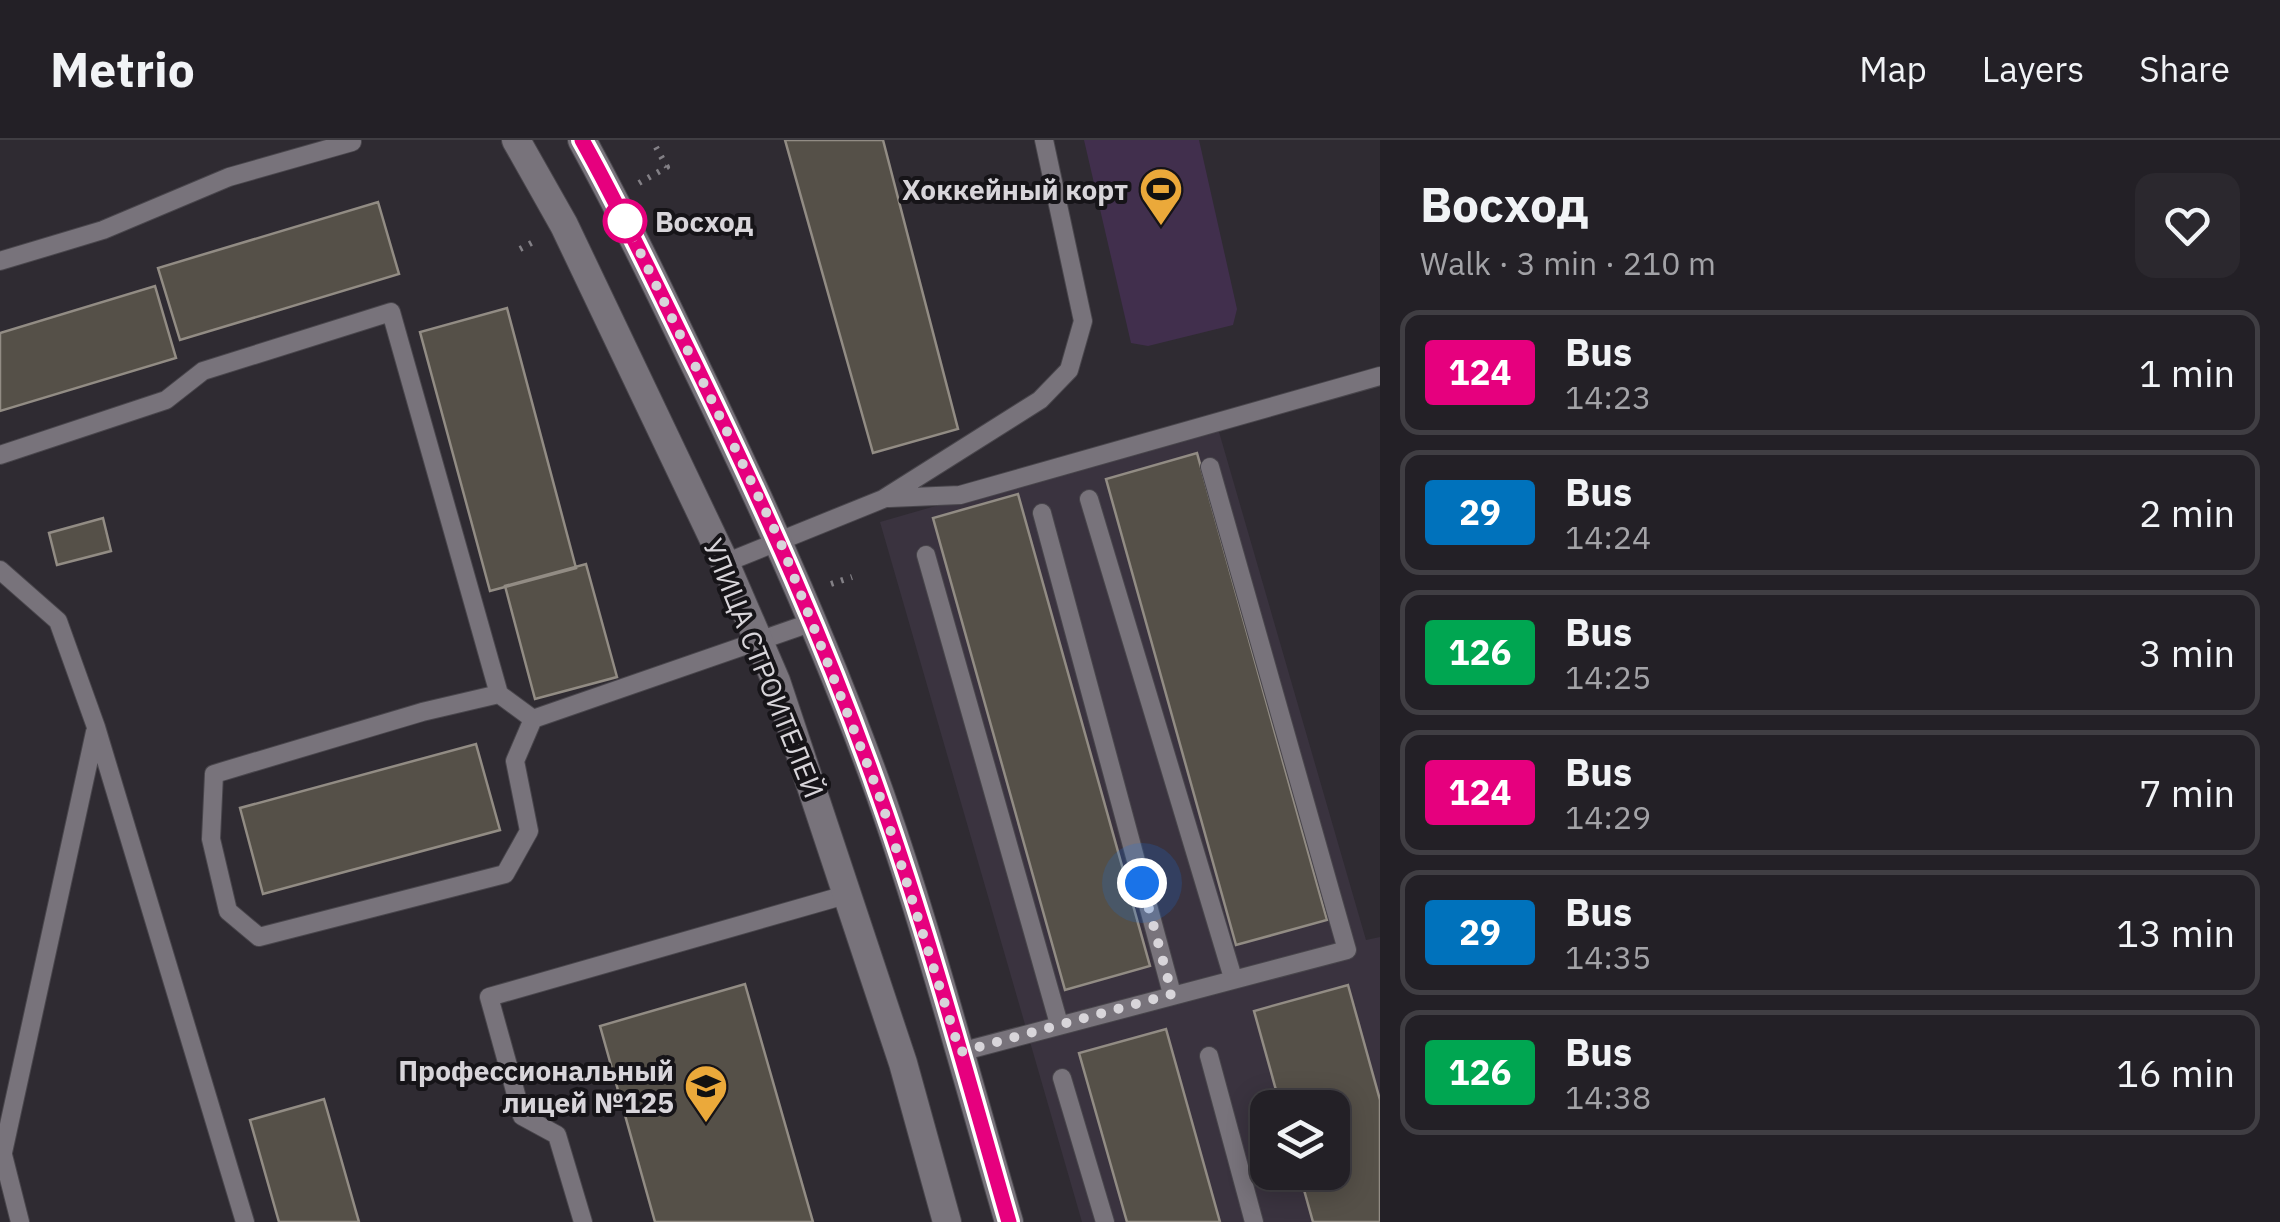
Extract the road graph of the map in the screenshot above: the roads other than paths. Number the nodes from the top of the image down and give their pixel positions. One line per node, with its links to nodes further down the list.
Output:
1 (516, 140): 14 (street, УЛИЦА СТРОИТЕЛЕЙ)
2 (582, 140): 12 (street)
3 (1044, 140): 9 (lane)
4 (352, 142): 5 (lane)
5 (0, 261)
6 (1380, 376): 9 (lane)
7 (0, 456): 18 (lane)
8 (1210, 467): 22 (lane)
9 (883, 499): 12 (lane)
10 (1089, 500): 22 (lane)
11 (1042, 513): 23 (lane)
12 (780, 541): 14 (lane); 16 (street)
13 (926, 555): 24 (lane)
14 (725, 562): 17 (street, УЛИЦА СТРОИТЕЛЕЙ)
15 (0, 570): 20 (lane)
16 (813, 622): 17 (lane); 25 (street)
17 (758, 641): 19 (lane); 21 (street, УЛИЦА СТРОИТЕЛЕЙ)
18 (498, 694): 19 (lane); 19 (lane)
19 (533, 719)
20 (96, 727): 28 (lane); 30 (lane)
21 (849, 894): 31 (lane); 32 (street, УЛИЦА СТРОИТЕЛЕЙ)
22 (1234, 978): 23 (lane)
23 (1172, 994): 24 (lane)
24 (1059, 1024): 25 (lane)
25 (960, 1052): 33 (street)
26 (1209, 1056): 35 (lane)
27 (1062, 1078): 34 (lane)
28 (2, 1160): 29 (lane)
29 (20, 1222)
30 (245, 1222)
31 (583, 1222)
32 (947, 1222)
33 (1009, 1222)
34 (1104, 1222)
35 (1254, 1222)

